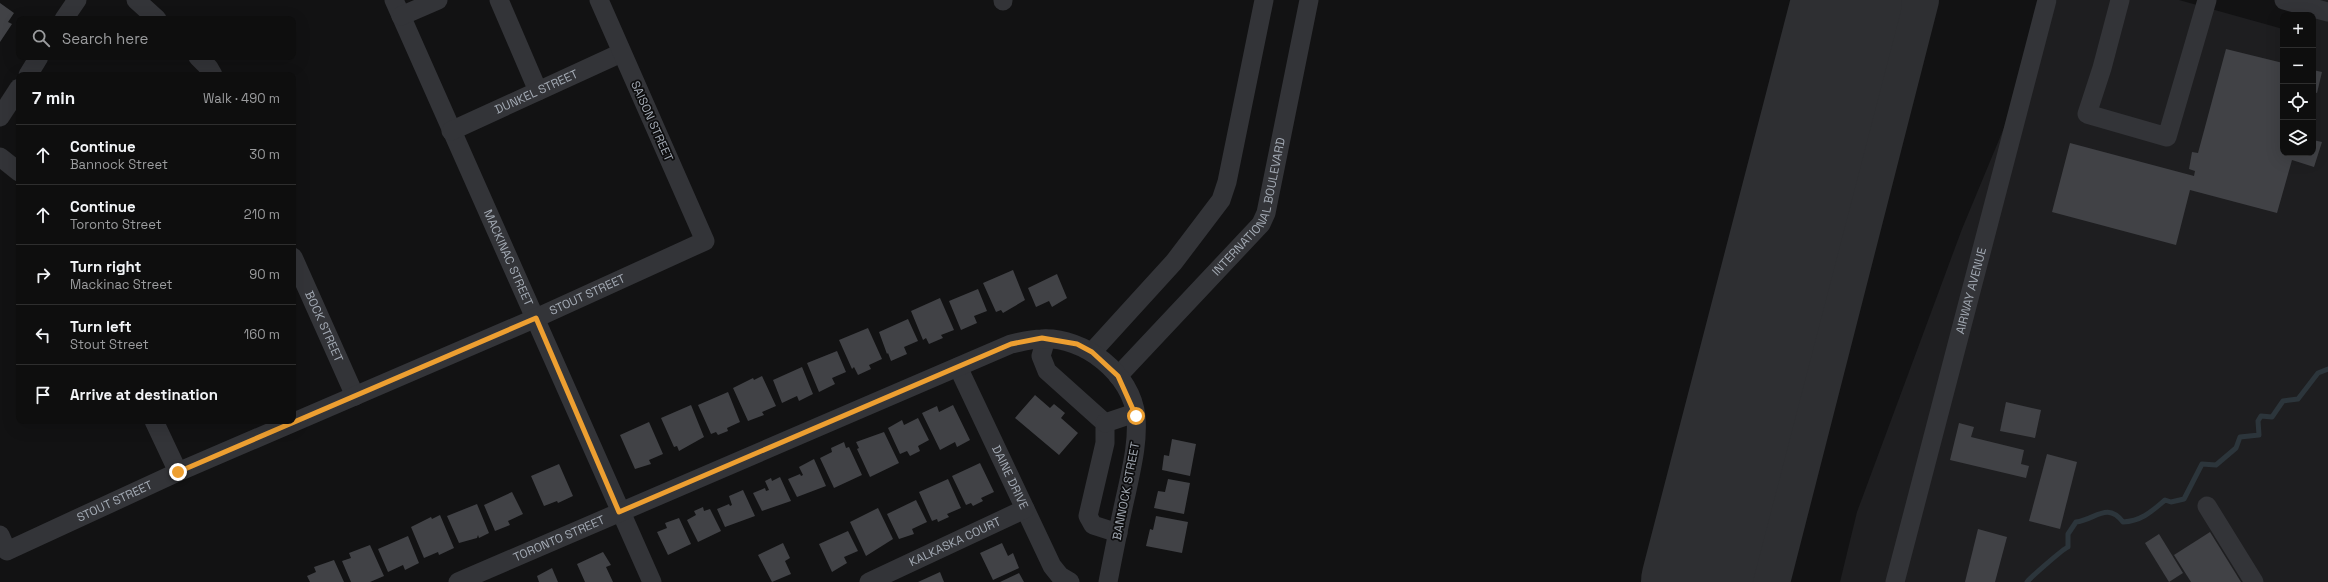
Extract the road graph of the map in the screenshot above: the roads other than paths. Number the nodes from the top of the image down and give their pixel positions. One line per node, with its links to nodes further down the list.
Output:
1 (77, 0): 14 (street)
2 (136, 0): 15 (street)
3 (438, 0): 12 (street)
4 (499, 0): 21 (street)
5 (599, 0): 16 (street, SAISON STREET)
6 (1264, 0): 31 (street, INTERNATIONAL BOULEVARD)
7 (1309, 0): 33 (street, INTERNATIONAL BOULEVARD)
8 (2048, 0): 51 (street, AIRWAY AVENUE)
9 (2120, 0): 10 (street)
10 (2208, 0)
11 (2286, 0): 13 (street)
12 (398, 8): 24 (street, MACKINAC STREET)
13 (2328, 12)
14 (66, 16)
15 (154, 16)
16 (621, 53): 21 (street, DUNKEL STREET); 27 (street, SAISON STREET)
17 (37, 60): 19 (street)
18 (201, 60): 20 (street)
19 (30, 72)
20 (211, 72)
21 (538, 91): 24 (street, DUNKEL STREET)
22 (16, 93): 23 (street)
23 (0, 117)
24 (451, 131): 29 (street, MACKINAC STREET)
25 (0, 157): 26 (street)
26 (16, 170)
27 (705, 241): 29 (street, STOUT STREET)
28 (296, 264): 34 (street, BOCK STREET)
29 (536, 318): 34 (street, STOUT STREET); 43 (street, MACKINAC STREET)
30 (1046, 339): 31 (street, TORONTO STREET); 32 (street, TORONTO STREET); 37 (street)
31 (1098, 357): 33 (street, BANNOCK STREET)
32 (958, 367): 42 (street, DAINE DRIVE); 43 (street, TORONTO STREET)
33 (1118, 376): 35 (street, BANNOCK STREET)
34 (355, 396): 36 (street, STOUT STREET)
35 (1135, 413): 37 (street); 44 (street, BANNOCK STREET)
36 (296, 421)
37 (1105, 423): 44 (street)
38 (155, 424): 40 (street)
39 (290, 424): 40 (street, STOUT STREET)
40 (178, 472): 45 (street, STOUT STREET)
41 (2207, 506): 52 (street)
42 (1025, 509): 46 (street, KALKASKA COURT); 49 (street, DAINE DRIVE)
43 (619, 512): 47 (street, TORONTO STREET); 48 (street, MACKINAC STREET)
44 (1118, 533): 50 (street, BANNOCK STREET)
45 (4, 543)
46 (881, 579)
47 (458, 582)
48 (652, 582)
49 (1070, 582)
50 (1108, 582)
51 (1895, 582)
52 (2254, 582)

